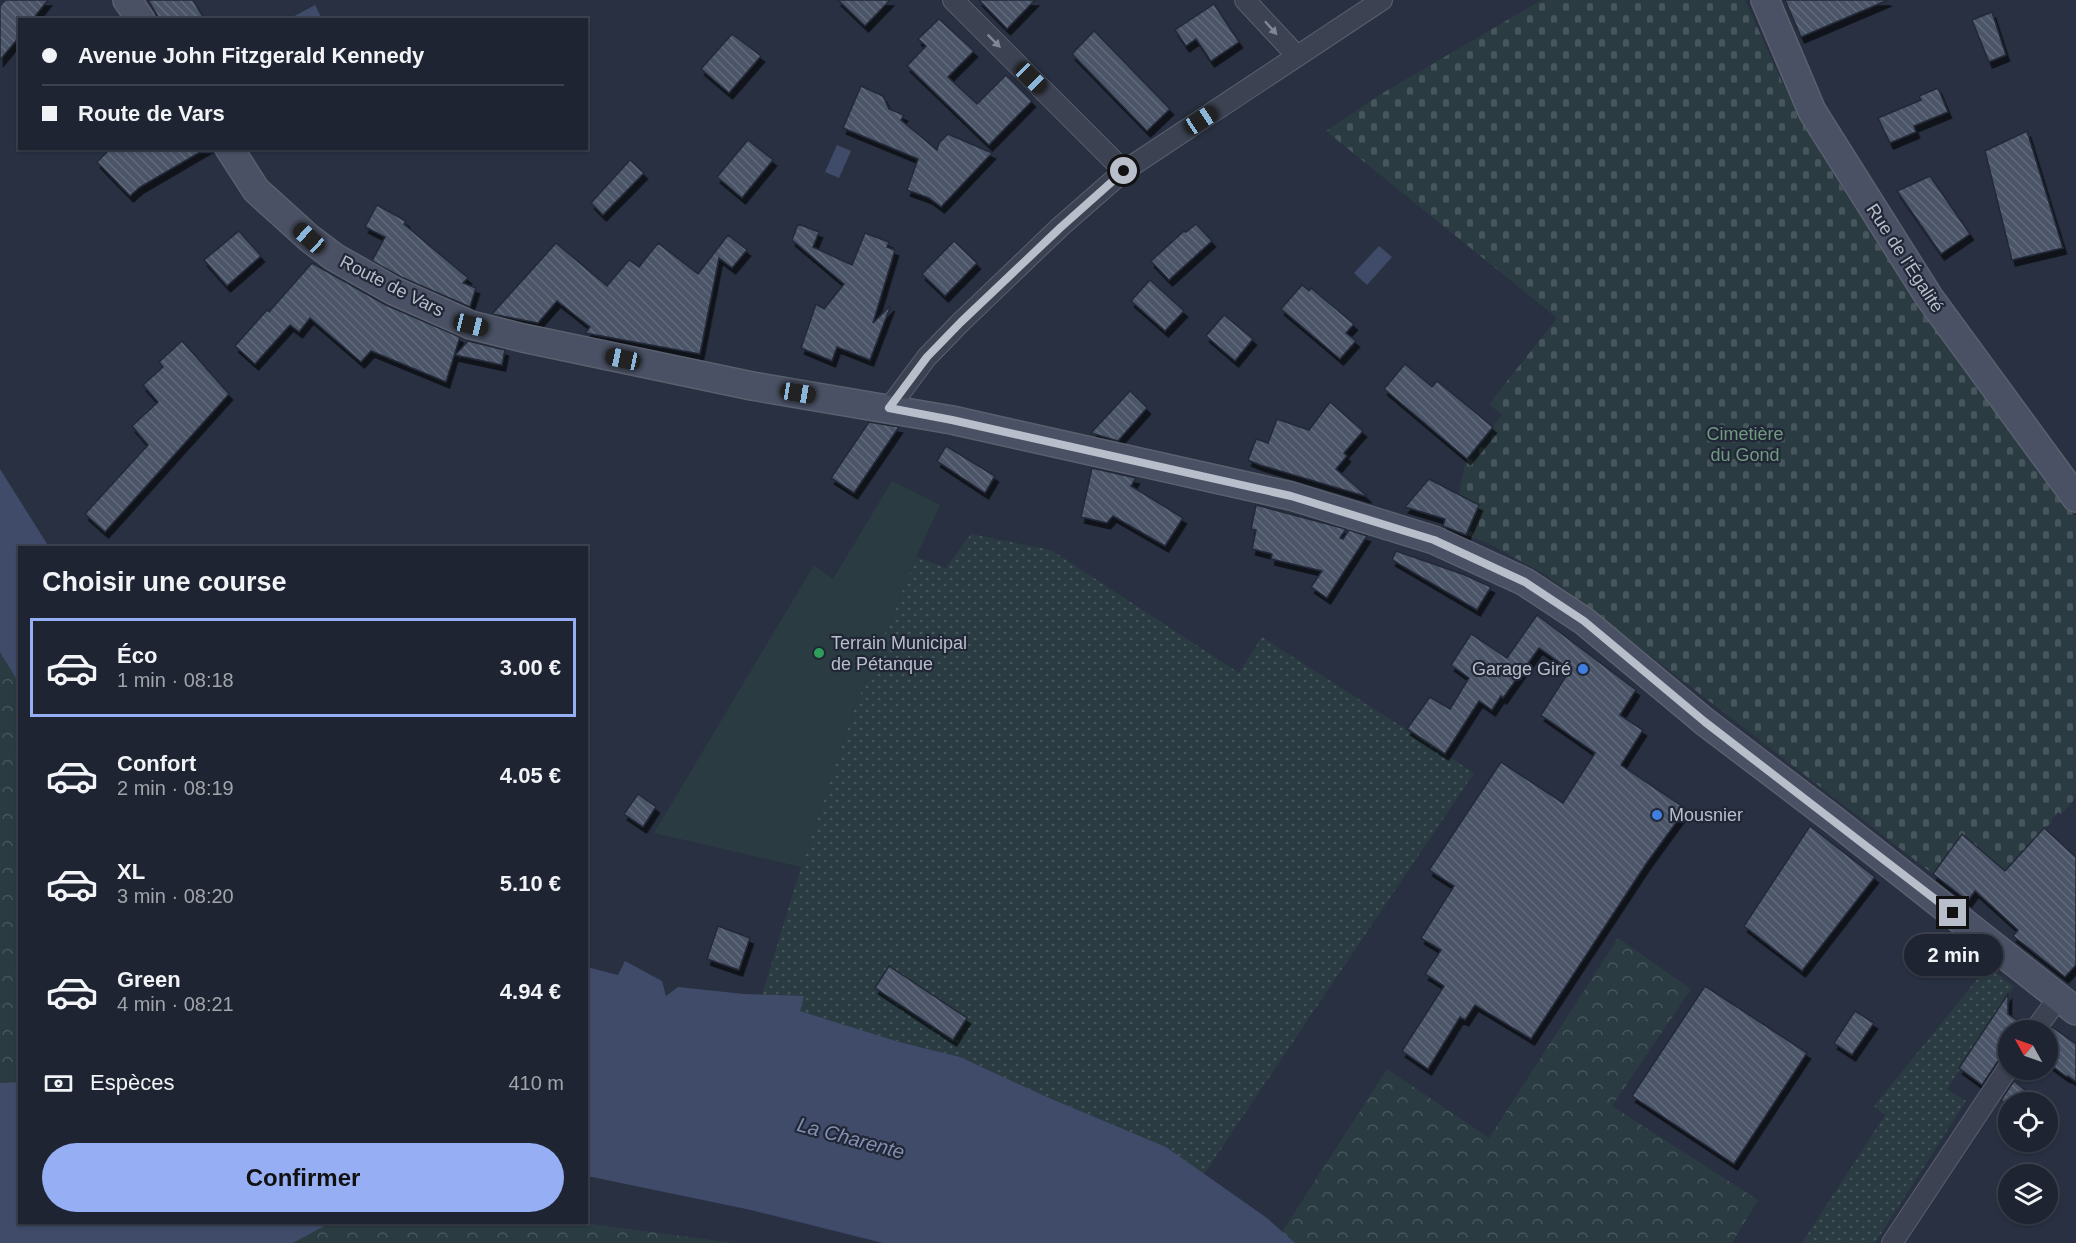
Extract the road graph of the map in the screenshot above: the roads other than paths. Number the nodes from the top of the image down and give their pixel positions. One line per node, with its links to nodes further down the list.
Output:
1 (127, 0): 6 (main road)
2 (953, 0): 9 (street, one-way to 9)
3 (1245, 0): 7 (street, one-way to 7)
4 (1382, 0): 7 (street)
5 (1765, 0): 11 (main road, Rue de l'Égalité)
6 (140, 18)
7 (1297, 56): 9 (street)
8 (229, 150): 10 (main road, Route de Vars)
9 (1124, 171): 10 (street)
10 (889, 408): 12 (main road, Route de Vars)
11 (2076, 498)
12 (2068, 1004): 13 (street)
13 (2048, 1020)
14 (2000, 1080): 15 (street)
15 (1892, 1243)

